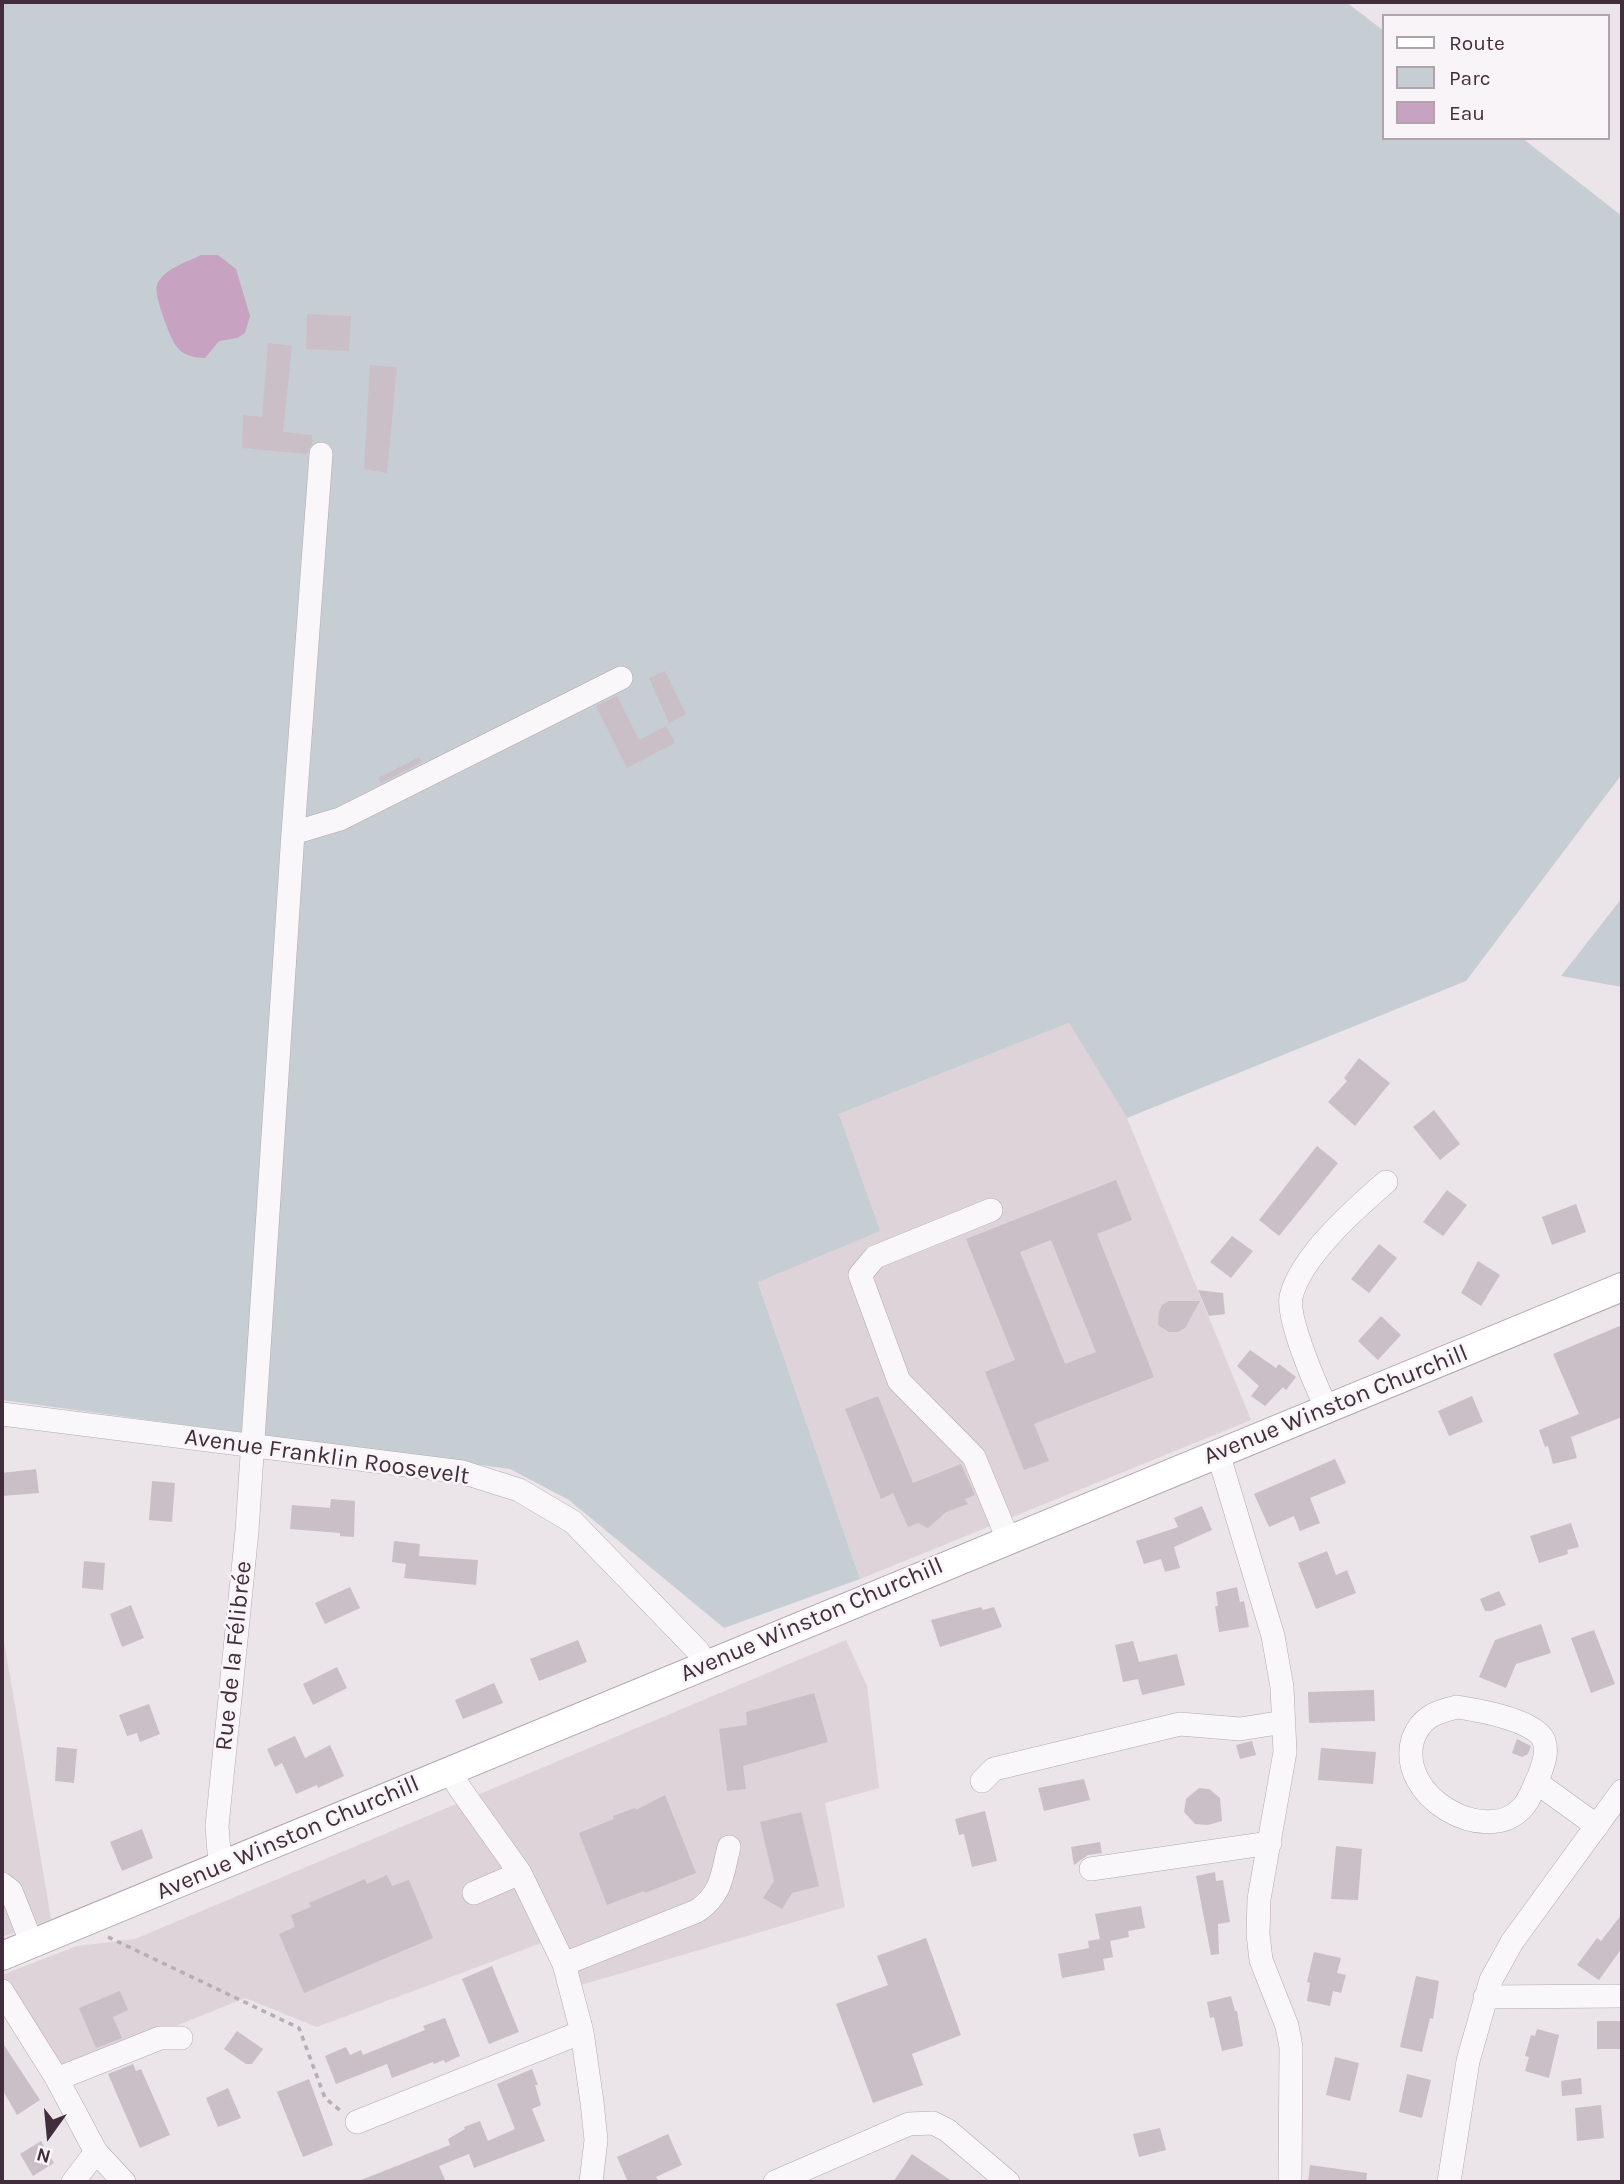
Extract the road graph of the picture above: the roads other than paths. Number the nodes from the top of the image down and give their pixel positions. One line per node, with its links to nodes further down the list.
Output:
1 (321, 454): 3 (street, Rue de la Félibrée)
2 (621, 678): 3 (street)
3 (293, 833): 9 (street, Rue de la Félibrée)
4 (1386, 1182): 7 (street)
5 (991, 1210): 11 (street)
6 (1622, 1287): 7 (main road, Avenue Winston Churchill)
7 (1327, 1408): 10 (main road, Avenue Winston Churchill)
8 (2, 1414): 9 (street, Avenue Franklin Roosevelt)
9 (252, 1447): 12 (street, Avenue Franklin Roosevelt); 21 (street, Rue de la Félibrée)
10 (1218, 1453): 11 (main road, Avenue Winston Churchill); 13 (street)
11 (1007, 1539): 12 (main road, Avenue Winston Churchill)
12 (705, 1664): 14 (main road, Avenue Winston Churchill)
13 (1284, 1722): 15 (street); 19 (street)
14 (450, 1771): 21 (main road, Avenue Winston Churchill); 23 (street)
15 (982, 1781)
16 (1536, 1782): 16 (street); 18 (street)
17 (1622, 1791): 18 (street)
18 (1597, 1826): 31 (street)
19 (1270, 1843): 22 (street); 42 (street)
20 (729, 1847): 28 (street)
21 (225, 1865): 26 (main road, Avenue Winston Churchill)
22 (1091, 1869)
23 (520, 1874): 25 (street); 28 (street)
24 (2, 1884): 26 (street)
25 (474, 1893)
26 (18, 1925): 27 (main road, Avenue Winston Churchill)
27 (2, 1956)
28 (564, 1964): 32 (street)
29 (2, 1991): 34 (street)
30 (1622, 1996): 31 (street)
31 (1485, 1997): 43 (street)
32 (582, 2032): 35 (street); 39 (street)
33 (181, 2038): 34 (street)
34 (58, 2079): 36 (street)
35 (357, 2122)
36 (96, 2152): 37 (street); 38 (street)
37 (73, 2182)
38 (124, 2182)
39 (591, 2182)
40 (775, 2182): 41 (street)
41 (1008, 2182)
42 (1290, 2182)
43 (1449, 2182)

